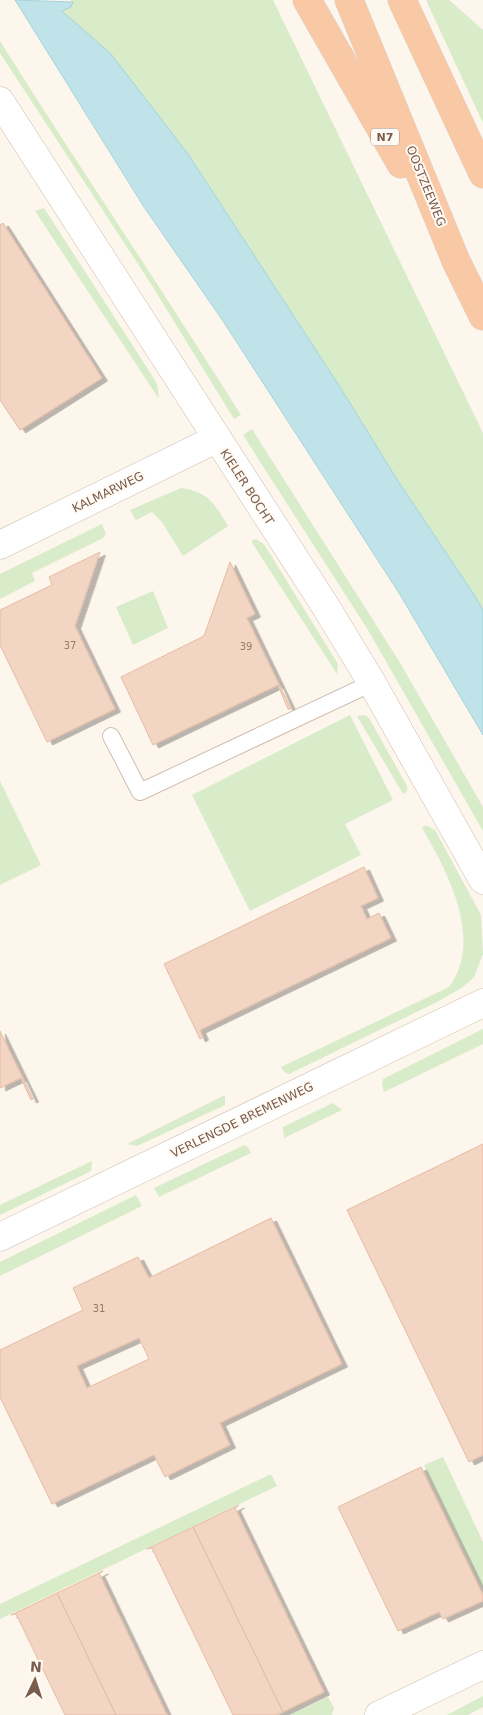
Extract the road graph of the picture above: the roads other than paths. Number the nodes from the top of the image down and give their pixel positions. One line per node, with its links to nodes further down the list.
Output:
1 (307, 0): 6 (highway, N7)
2 (349, 0): 6 (highway, OOSTZEEWEG)
3 (402, 0): 5 (highway)
4 (0, 101): 8 (street, KIELER BOCHT)
5 (483, 174)
6 (456, 261): 7 (highway, OOSTZEEWEG / N7)
7 (483, 316)
8 (216, 438): 9 (street, KALMARWEG); 10 (street, KIELER BOCHT)
9 (0, 545)
10 (372, 683): 11 (lane); 12 (street, KIELER BOCHT)
11 (111, 736)
12 (483, 880)
13 (483, 1003): 14 (street, VERLENGDE BREMENWEG)
14 (0, 1237)
15 (483, 1665): 16 (street)
16 (379, 1715)

